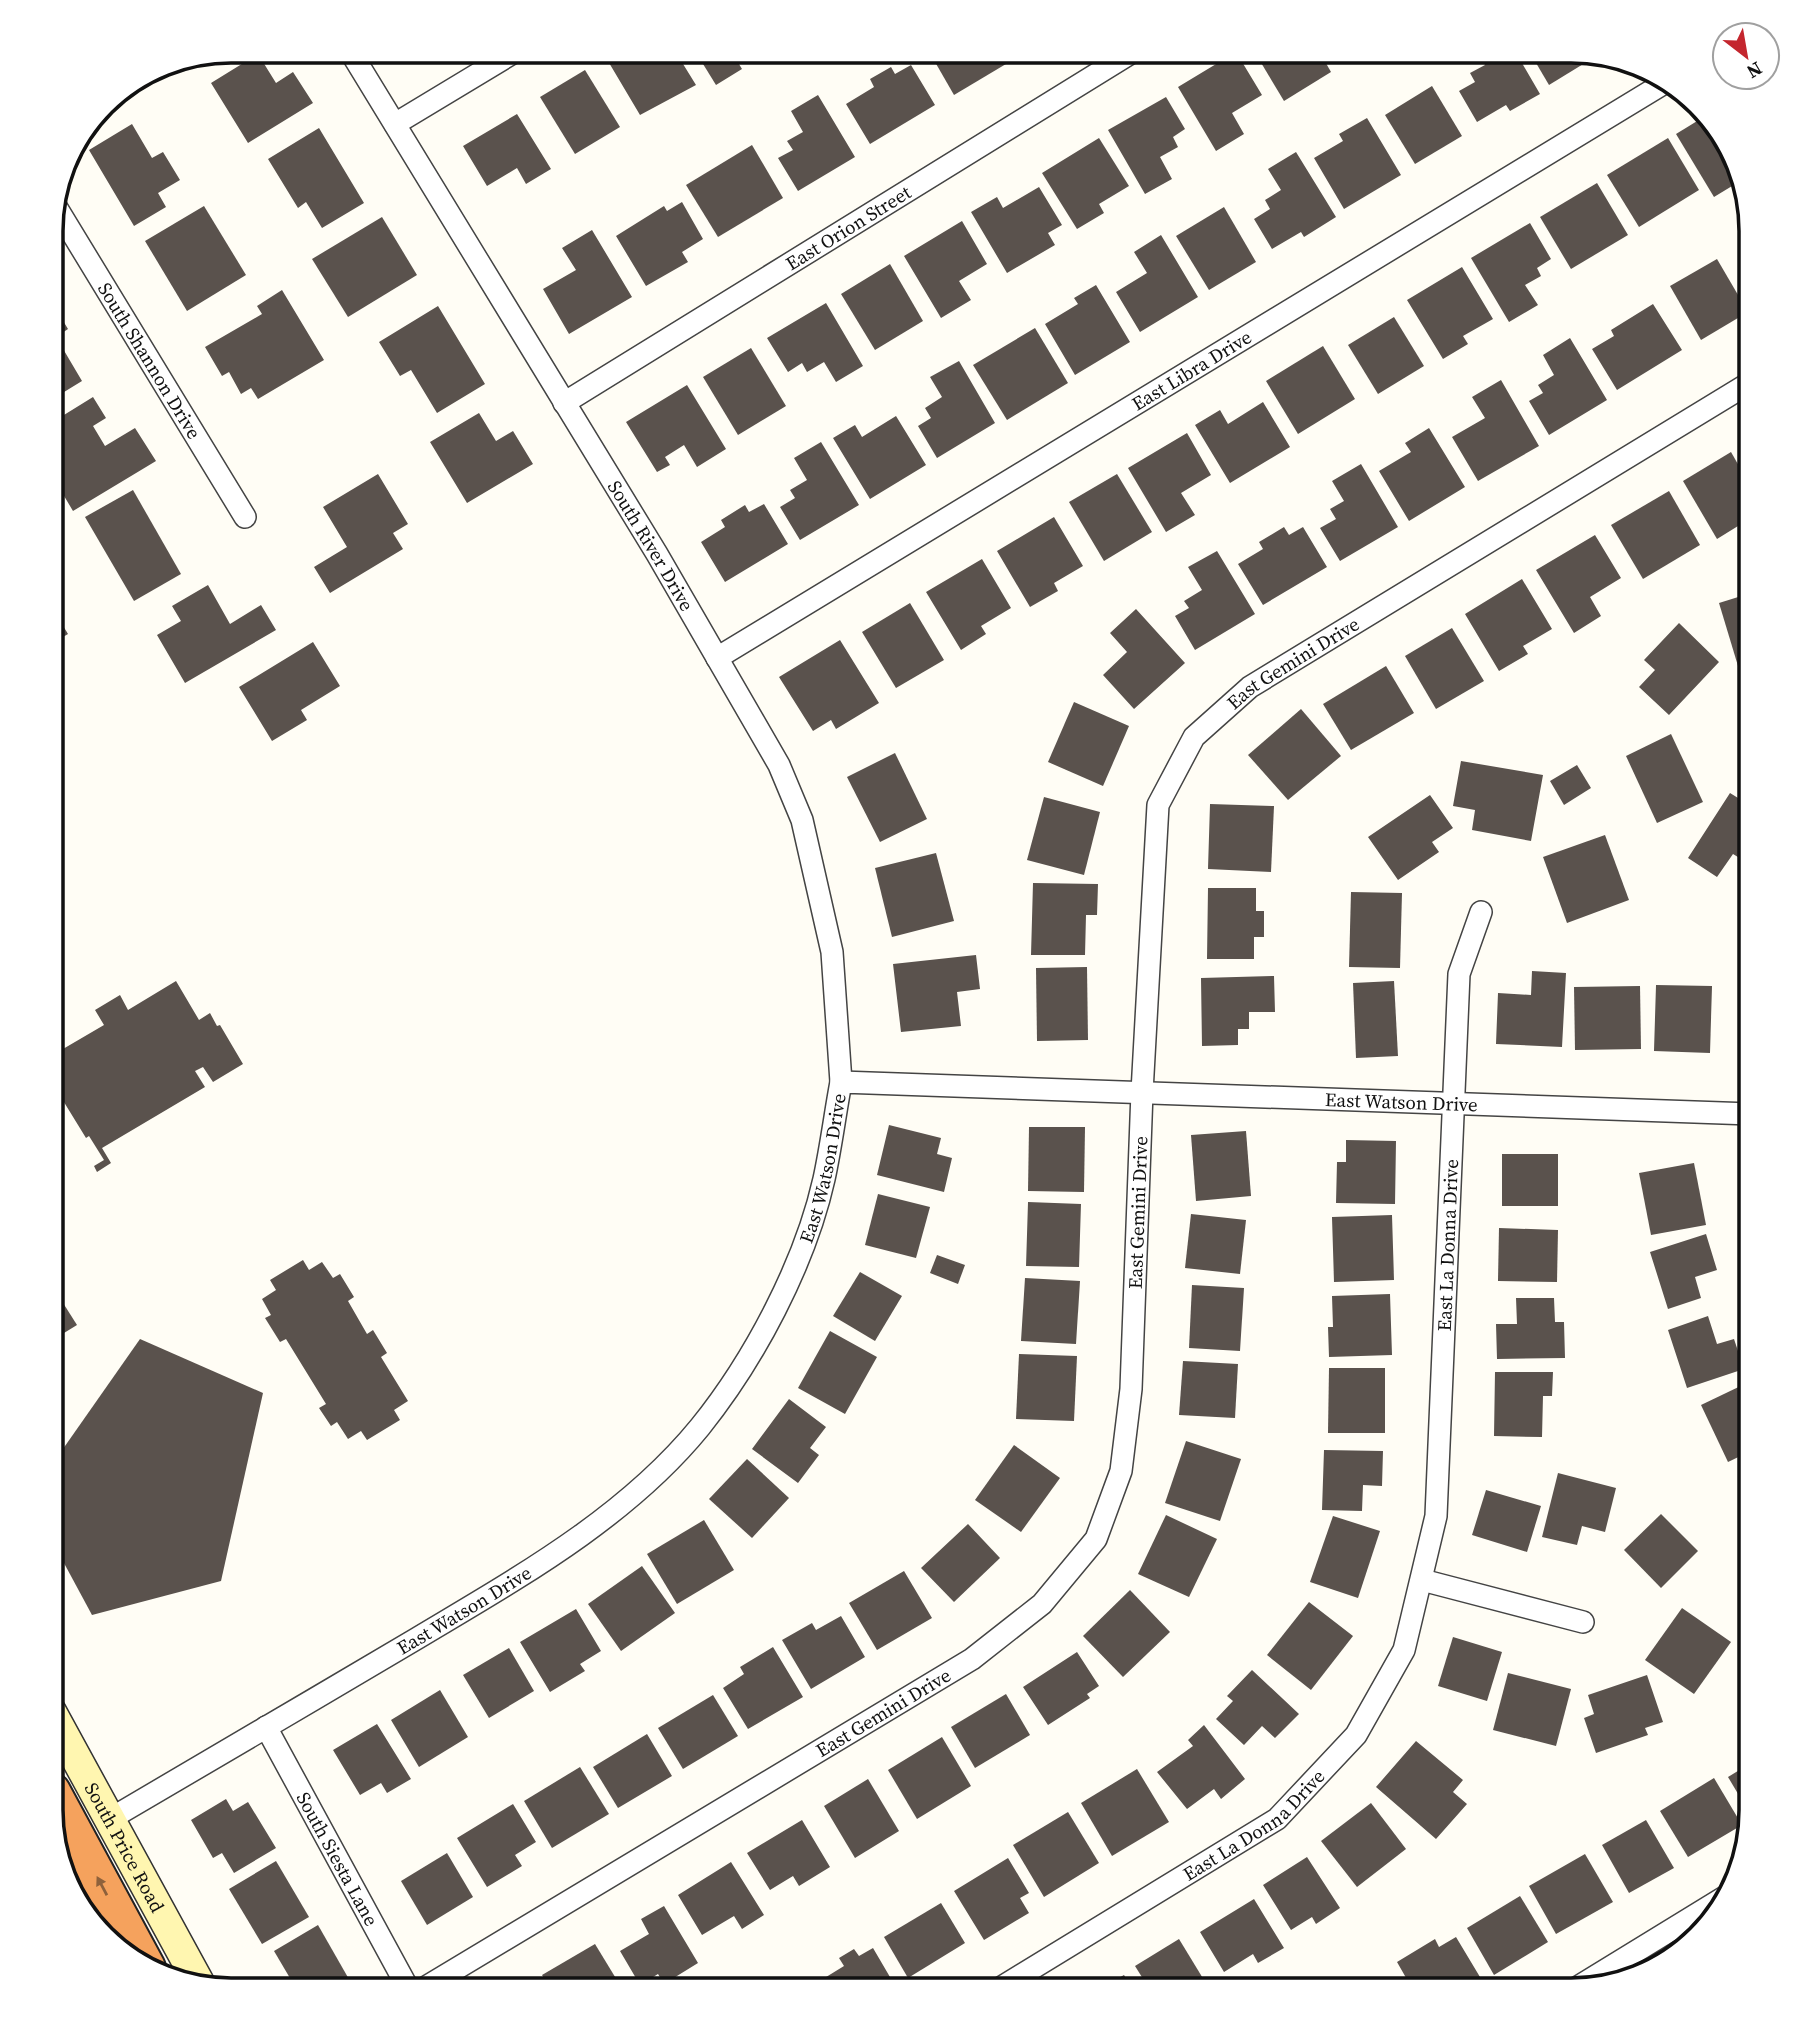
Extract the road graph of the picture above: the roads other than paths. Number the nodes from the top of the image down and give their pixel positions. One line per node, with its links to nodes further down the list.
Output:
1 (357, 63): 5 (street, South River Drive)
2 (496, 63): 5 (street)
3 (1115, 63): 8 (street, East Orion Street)
4 (1658, 87): 10 (street, East Libra Drive)
5 (395, 124): 8 (street, South River Drive)
6 (63, 218): 9 (street, South Shannon Drive)
7 (1739, 389): 13 (street, East Gemini Drive)
8 (564, 403): 10 (street, South River Drive)
9 (245, 517)
10 (717, 658): 12 (street, South River Drive)
11 (1481, 912): 14 (street, East La Donna Drive)
12 (841, 1082): 13 (street, East Watson Drive); 18 (street, East Watson Drive)
13 (1142, 1092): 14 (street, East Watson Drive); 27 (street, East Gemini Drive)
14 (1455, 1105): 15 (street, East Watson Drive); 16 (street, East La Donna Drive)
15 (1739, 1114)
16 (1422, 1580): 17 (street); 28 (street, East La Donna Drive)
17 (1583, 1622)
18 (266, 1727): 21 (street, East Watson Drive); 26 (street, South Siesta Lane)
19 (63, 1734): 21 (main road, South Price Road)
20 (63, 1814): 23 (highway, one-way to 20)
21 (110, 1819): 24 (main road, South Price Road)
22 (1708, 1907): 25 (street)
23 (136, 1949)
24 (194, 1974)
25 (1596, 1976)
26 (402, 1978)
27 (441, 1978)
28 (1017, 1978)

